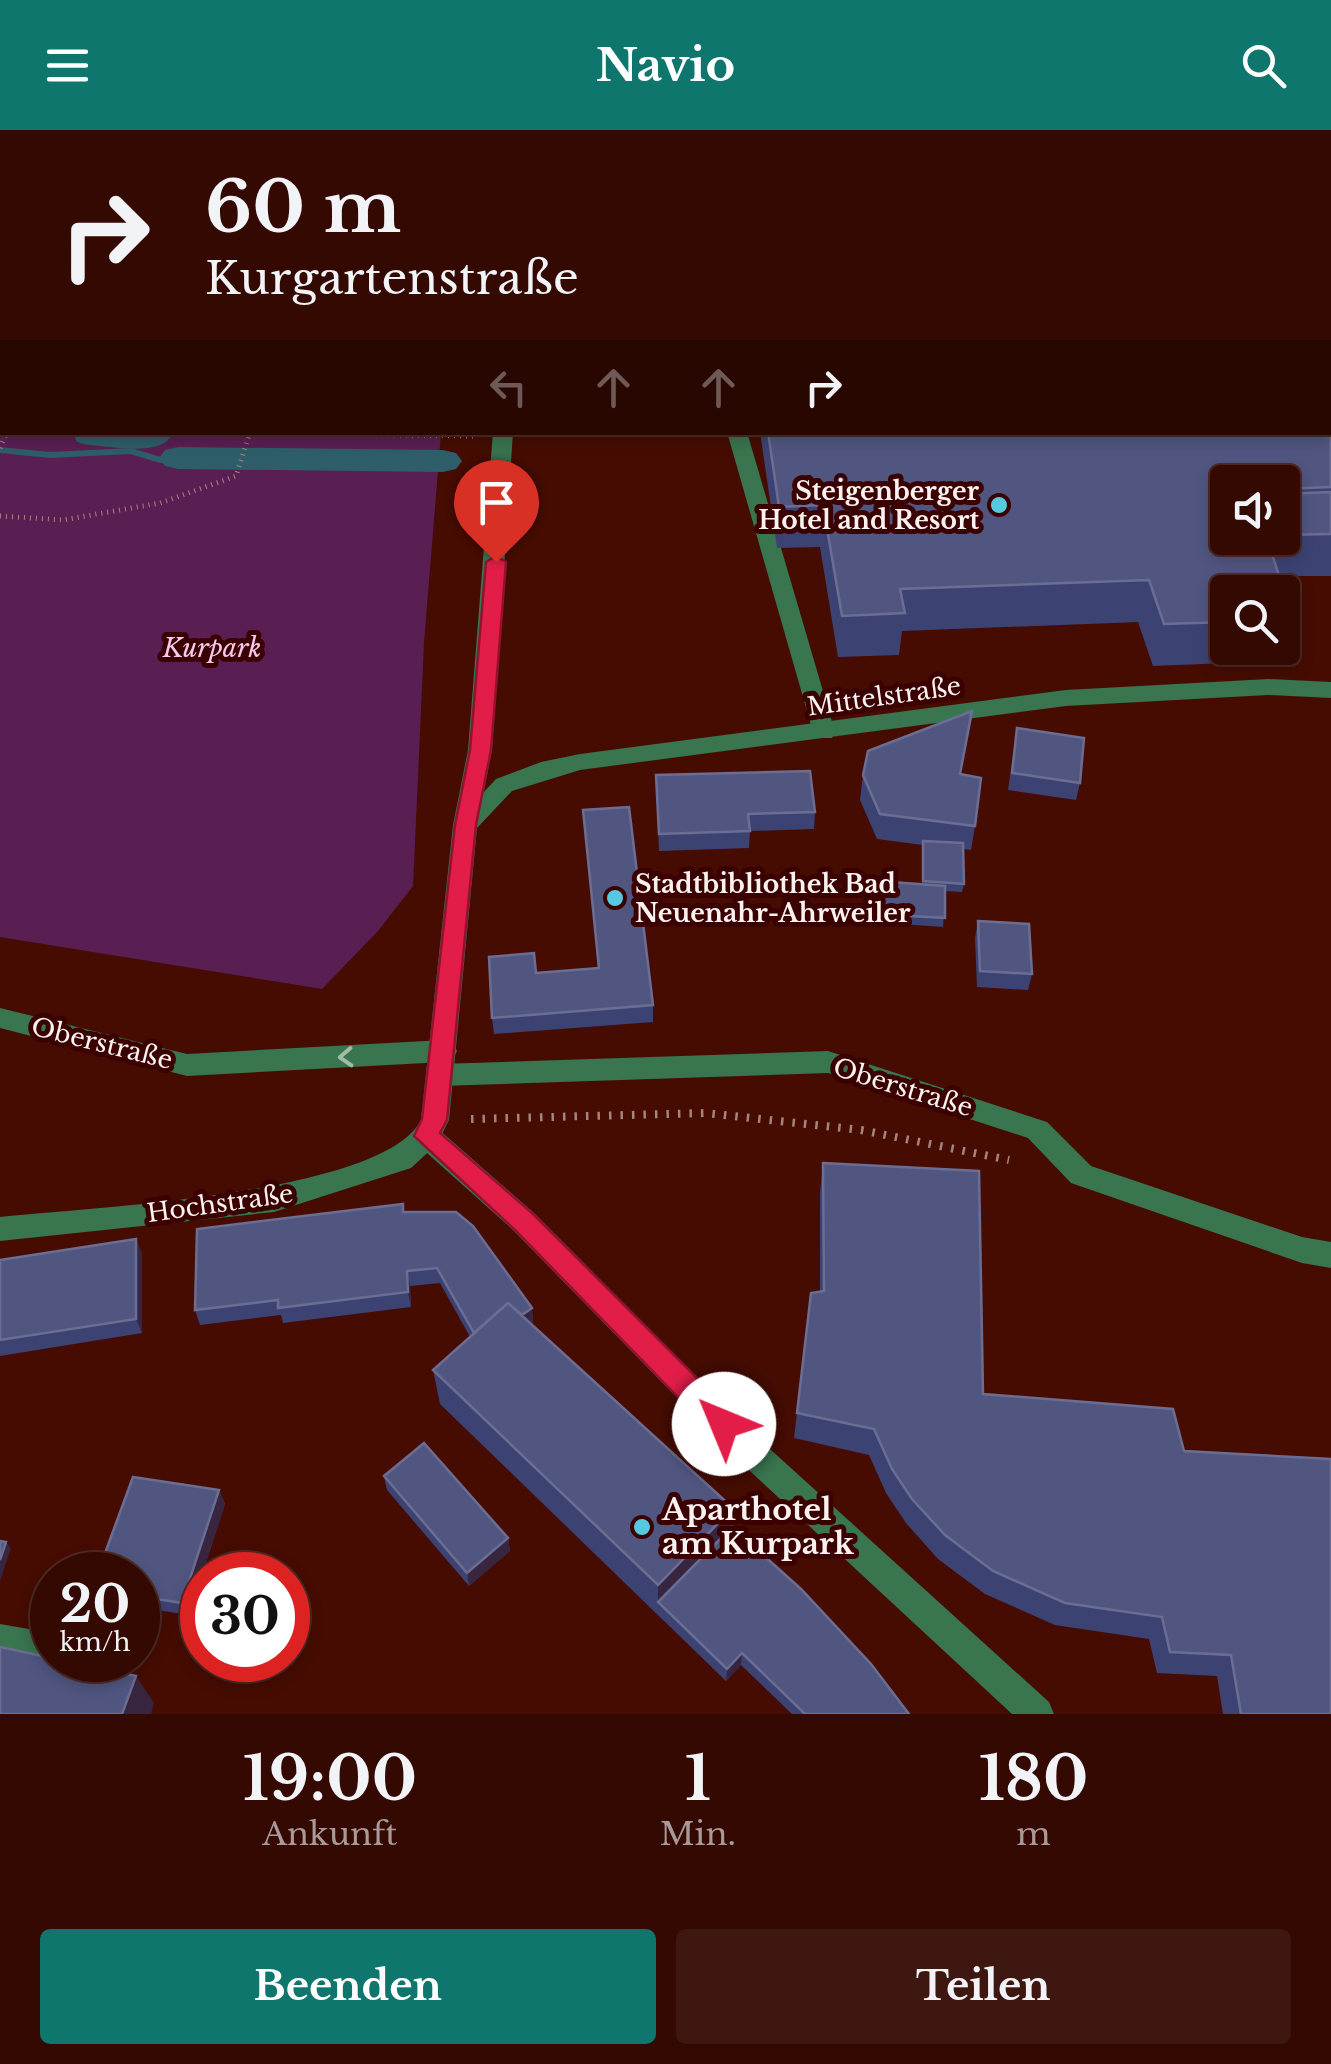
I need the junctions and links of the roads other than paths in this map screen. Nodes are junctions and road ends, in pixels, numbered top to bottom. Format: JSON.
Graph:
{"nodes":[{"id":1,"x":504,"y":435,"type":"edge"},
{"id":2,"x":738,"y":435,"type":"edge"},
{"id":3,"x":1331,"y":690,"type":"edge"},
{"id":4,"x":824,"y":732,"type":"junction"},
{"id":5,"x":466,"y":825,"type":"junction"},
{"id":6,"x":0,"y":1018,"type":"edge"},
{"id":7,"x":442,"y":1063,"type":"junction"},
{"id":8,"x":430,"y":1128,"type":"junction"},
{"id":9,"x":0,"y":1229,"type":"edge"},
{"id":10,"x":1331,"y":1255,"type":"edge"},
{"id":11,"x":0,"y":1640,"type":"edge"},
{"id":12,"x":30,"y":1646,"type":"edge"},
{"id":13,"x":1037,"y":1714,"type":"edge"}],
"edges":[{"from":1,"to":5,"type":"street"},
{"from":2,"to":4,"type":"street"},
{"from":3,"to":4,"type":"street","name":"Mittelstraße"},
{"from":4,"to":5,"type":"street","name":"Mittelstraße"},
{"from":5,"to":7,"type":"street"},
{"from":7,"to":6,"type":"street","name":"Oberstraße","one_way":true},
{"from":7,"to":8,"type":"street"},
{"from":7,"to":10,"type":"street","name":"Oberstraße"},
{"from":8,"to":9,"type":"street","name":"Hochstraße"},
{"from":8,"to":13,"type":"street"},
{"from":11,"to":12,"type":"street"}]}
